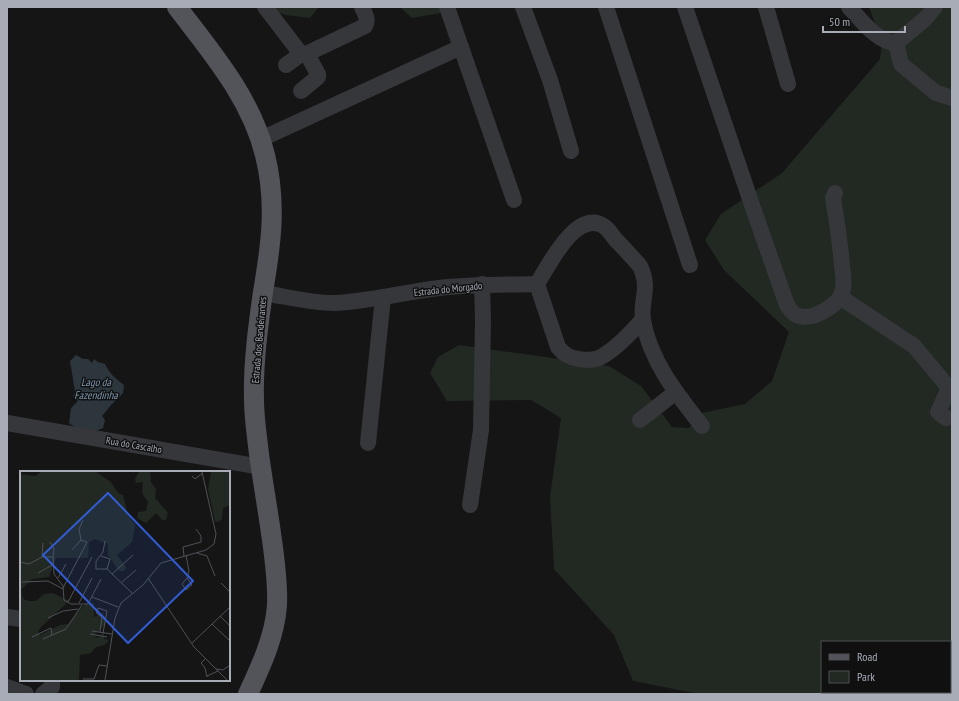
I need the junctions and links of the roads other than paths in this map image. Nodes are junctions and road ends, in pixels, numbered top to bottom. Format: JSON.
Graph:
{"nodes":[{"id":1,"x":177,"y":7,"type":"edge"},
{"id":2,"x":265,"y":7,"type":"edge"},
{"id":3,"x":362,"y":7,"type":"edge"},
{"id":4,"x":447,"y":7,"type":"edge"},
{"id":5,"x":523,"y":7,"type":"edge"},
{"id":6,"x":606,"y":7,"type":"edge"},
{"id":7,"x":685,"y":7,"type":"edge"},
{"id":8,"x":766,"y":7,"type":"edge"},
{"id":9,"x":935,"y":7,"type":"edge"},
{"id":10,"x":852,"y":8,"type":"edge"},
{"id":11,"x":459,"y":43,"type":"junction"},
{"id":12,"x":896,"y":43,"type":"junction"},
{"id":13,"x":304,"y":54,"type":"junction"},
{"id":14,"x":286,"y":65,"type":"dead end"},
{"id":15,"x":788,"y":84,"type":"dead end"},
{"id":16,"x":301,"y":91,"type":"dead end"},
{"id":17,"x":952,"y":98,"type":"edge"},
{"id":18,"x":259,"y":135,"type":"junction"},
{"id":19,"x":571,"y":151,"type":"dead end"},
{"id":20,"x":835,"y":193,"type":"dead end"},
{"id":21,"x":514,"y":200,"type":"dead end"},
{"id":22,"x":690,"y":265,"type":"dead end"},
{"id":23,"x":482,"y":284,"type":"junction"},
{"id":24,"x":537,"y":284,"type":"junction"},
{"id":25,"x":263,"y":293,"type":"junction"},
{"id":26,"x":382,"y":297,"type":"junction"},
{"id":27,"x":840,"y":297,"type":"junction"},
{"id":28,"x":643,"y":319,"type":"junction"},
{"id":29,"x":676,"y":392,"type":"junction"},
{"id":30,"x":946,"y":418,"type":"dead end"},
{"id":31,"x":640,"y":420,"type":"dead end"},
{"id":32,"x":7,"y":423,"type":"edge"},
{"id":33,"x":702,"y":426,"type":"dead end"},
{"id":34,"x":368,"y":443,"type":"dead end"},
{"id":35,"x":261,"y":467,"type":"junction"},
{"id":36,"x":470,"y":505,"type":"dead end"},
{"id":37,"x":7,"y":617,"type":"edge"},
{"id":38,"x":20,"y":619,"type":"edge"},
{"id":39,"x":7,"y":687,"type":"edge"},
{"id":40,"x":26,"y":694,"type":"edge"},
{"id":41,"x":248,"y":694,"type":"edge"}],
"edges":[{"from":1,"to":18,"type":"main road","name":"Estrada dos Bandeirantes"},
{"from":2,"to":13,"type":"street"},
{"from":3,"to":13,"type":"street"},
{"from":4,"to":11,"type":"street"},
{"from":5,"to":19,"type":"street"},
{"from":6,"to":22,"type":"street"},
{"from":7,"to":27,"type":"street"},
{"from":8,"to":15,"type":"street"},
{"from":9,"to":12,"type":"street"},
{"from":10,"to":12,"type":"street"},
{"from":11,"to":18,"type":"street"},
{"from":11,"to":21,"type":"street"},
{"from":12,"to":17,"type":"street"},
{"from":13,"to":14,"type":"street"},
{"from":13,"to":16,"type":"street"},
{"from":18,"to":25,"type":"main road","name":"Estrada dos Bandeirantes"},
{"from":20,"to":27,"type":"street"},
{"from":23,"to":24,"type":"street","name":"Estrada do Morgado"},
{"from":23,"to":26,"type":"street","name":"Estrada do Morgado"},
{"from":23,"to":36,"type":"street"},
{"from":24,"to":28,"type":"street"},
{"from":24,"to":28,"type":"street"},
{"from":25,"to":26,"type":"street","name":"Estrada do Morgado"},
{"from":25,"to":35,"type":"main road","name":"Estrada dos Bandeirantes"},
{"from":26,"to":34,"type":"street"},
{"from":27,"to":30,"type":"street"},
{"from":28,"to":29,"type":"street"},
{"from":29,"to":31,"type":"street"},
{"from":29,"to":33,"type":"street"},
{"from":32,"to":35,"type":"street","name":"Rua do Cascalho"},
{"from":35,"to":41,"type":"main road","name":"Estrada dos Bandeirantes"},
{"from":37,"to":38,"type":"street"},
{"from":39,"to":40,"type":"street"}]}
